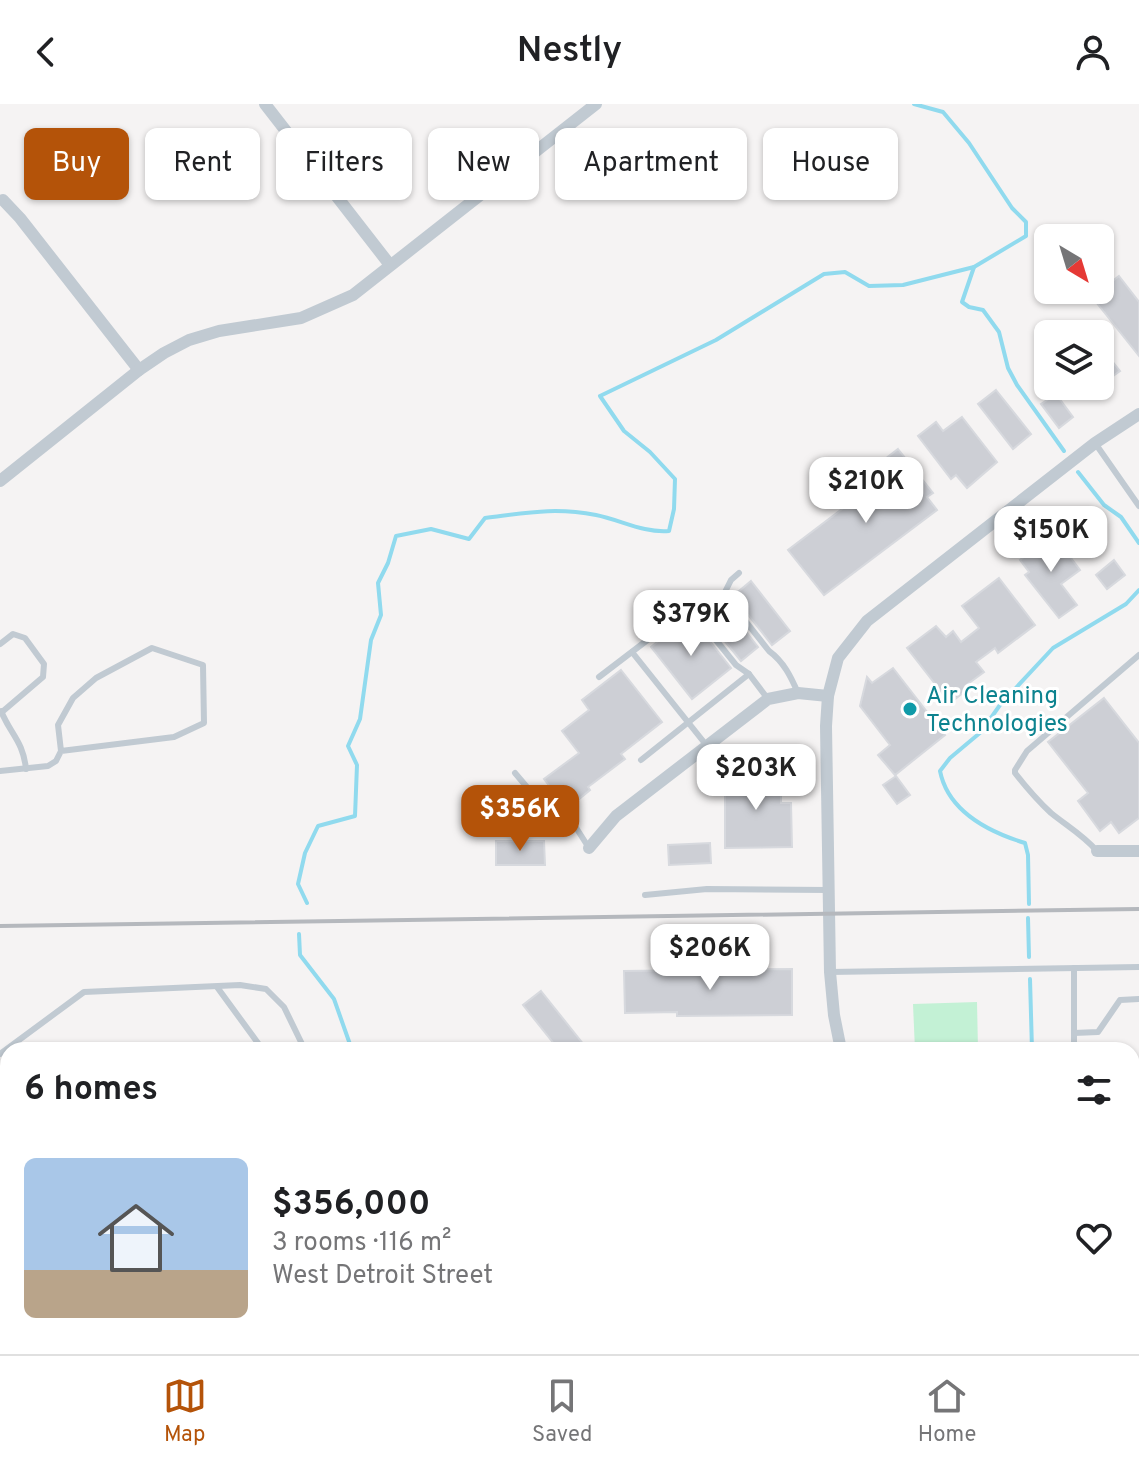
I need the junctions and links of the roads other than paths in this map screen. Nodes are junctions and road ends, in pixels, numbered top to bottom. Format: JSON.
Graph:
{"nodes":[{"id":1,"x":265,"y":104,"type":"edge"},
{"id":2,"x":596,"y":104,"type":"edge"},
{"id":3,"x":3,"y":200,"type":"dead end"},
{"id":4,"x":390,"y":265,"type":"junction"},
{"id":5,"x":139,"y":370,"type":"junction"},
{"id":6,"x":1139,"y":414,"type":"edge"},
{"id":7,"x":1095,"y":443,"type":"junction"},
{"id":8,"x":0,"y":481,"type":"edge"},
{"id":9,"x":1139,"y":506,"type":"edge"},
{"id":10,"x":739,"y":573,"type":"dead end"},
{"id":11,"x":708,"y":602,"type":"dead end"},
{"id":12,"x":654,"y":635,"type":"dead end"},
{"id":13,"x":0,"y":644,"type":"edge"},
{"id":14,"x":632,"y":652,"type":"junction"},
{"id":15,"x":1139,"y":655,"type":"edge"},
{"id":16,"x":749,"y":674,"type":"junction"},
{"id":17,"x":599,"y":677,"type":"dead end"},
{"id":18,"x":798,"y":693,"type":"junction"},
{"id":19,"x":828,"y":696,"type":"junction"},
{"id":20,"x":768,"y":699,"type":"junction"},
{"id":21,"x":1,"y":710,"type":"edge"},
{"id":22,"x":686,"y":722,"type":"junction"},
{"id":23,"x":7,"y":724,"type":"junction"},
{"id":24,"x":0,"y":730,"type":"edge"},
{"id":25,"x":707,"y":746,"type":"junction"},
{"id":26,"x":61,"y":751,"type":"junction"},
{"id":27,"x":641,"y":760,"type":"dead end"},
{"id":28,"x":26,"y":769,"type":"junction"},
{"id":29,"x":0,"y":771,"type":"edge"},
{"id":30,"x":515,"y":773,"type":"dead end"},
{"id":31,"x":589,"y":848,"type":"joint"},
{"id":32,"x":1097,"y":851,"type":"joint"},
{"id":33,"x":1139,"y":851,"type":"edge"},
{"id":34,"x":828,"y":890,"type":"junction"},
{"id":35,"x":645,"y":895,"type":"dead end"},
{"id":36,"x":1139,"y":967,"type":"edge"},
{"id":37,"x":1074,"y":968,"type":"junction"},
{"id":38,"x":830,"y":972,"type":"junction"},
{"id":39,"x":217,"y":987,"type":"junction"},
{"id":40,"x":1139,"y":999,"type":"edge"},
{"id":41,"x":1074,"y":1033,"type":"junction"},
{"id":42,"x":16,"y":1042,"type":"edge"},
{"id":43,"x":257,"y":1042,"type":"edge"},
{"id":44,"x":301,"y":1042,"type":"edge"},
{"id":45,"x":839,"y":1042,"type":"edge"},
{"id":46,"x":1074,"y":1042,"type":"edge"}],
"edges":[{"from":1,"to":4,"type":"street"},
{"from":2,"to":4,"type":"street"},
{"from":3,"to":5,"type":"street"},
{"from":4,"to":5,"type":"street"},
{"from":5,"to":8,"type":"street"},
{"from":6,"to":7,"type":"street"},
{"from":7,"to":9,"type":"lane"},
{"from":7,"to":19,"type":"street"},
{"from":10,"to":18,"type":"lane"},
{"from":11,"to":16,"type":"lane"},
{"from":12,"to":14,"type":"lane"},
{"from":13,"to":21,"type":"lane"},
{"from":14,"to":17,"type":"lane"},
{"from":14,"to":22,"type":"lane"},
{"from":15,"to":32,"type":"lane"},
{"from":16,"to":20,"type":"lane"},
{"from":16,"to":22,"type":"lane"},
{"from":18,"to":19,"type":"street"},
{"from":18,"to":20,"type":"street"},
{"from":19,"to":34,"type":"street"},
{"from":20,"to":25,"type":"street"},
{"from":21,"to":23,"type":"lane"},
{"from":22,"to":25,"type":"lane"},
{"from":22,"to":27,"type":"lane"},
{"from":23,"to":24,"type":"lane"},
{"from":23,"to":28,"type":"lane"},
{"from":25,"to":31,"type":"street"},
{"from":26,"to":26,"type":"lane"},
{"from":26,"to":28,"type":"lane"},
{"from":28,"to":29,"type":"lane"},
{"from":30,"to":31,"type":"lane"},
{"from":32,"to":33,"type":"street"},
{"from":34,"to":35,"type":"lane"},
{"from":34,"to":38,"type":"street"},
{"from":36,"to":37,"type":"lane"},
{"from":37,"to":38,"type":"lane"},
{"from":37,"to":41,"type":"lane"},
{"from":38,"to":45,"type":"street"},
{"from":39,"to":42,"type":"lane"},
{"from":39,"to":43,"type":"lane"},
{"from":39,"to":44,"type":"lane"},
{"from":40,"to":41,"type":"lane"},
{"from":41,"to":46,"type":"lane"}]}
